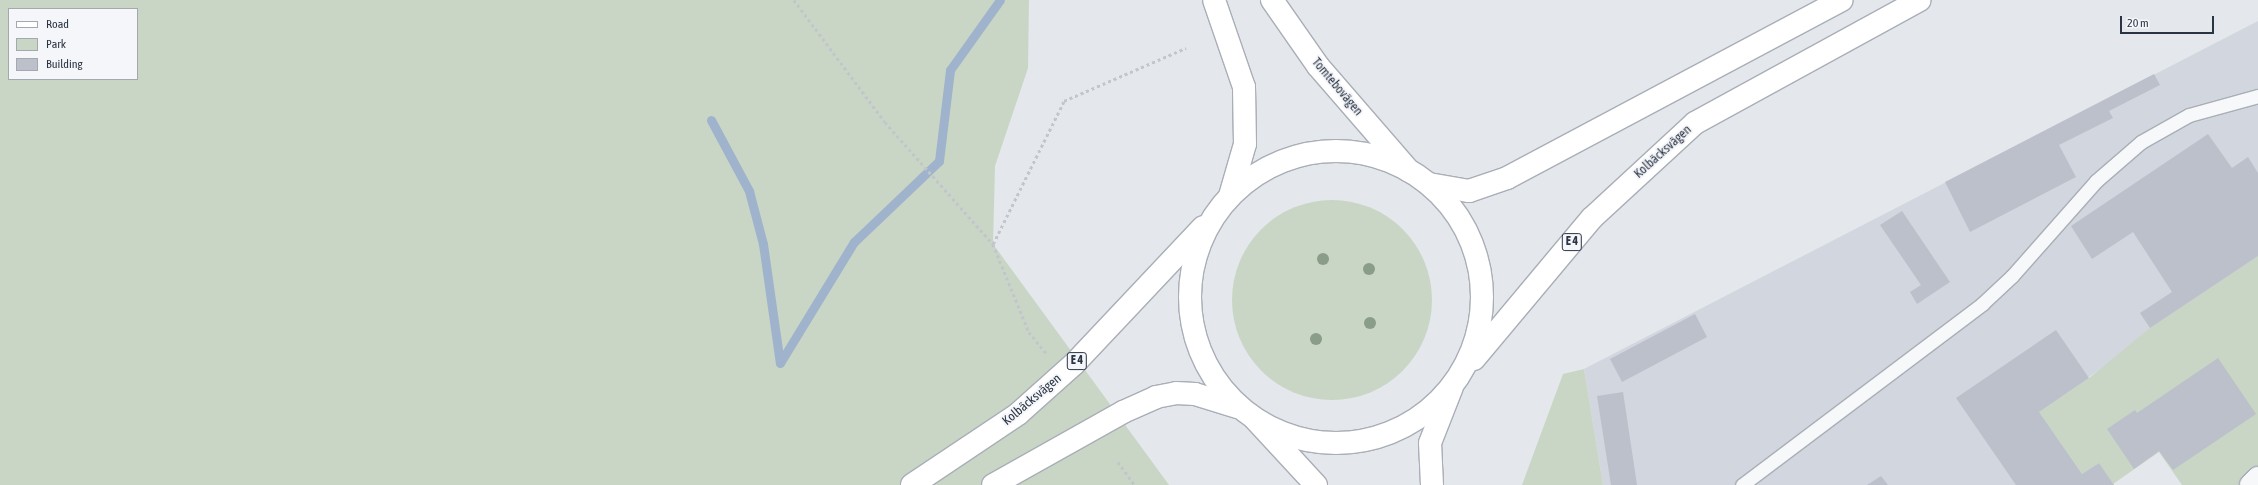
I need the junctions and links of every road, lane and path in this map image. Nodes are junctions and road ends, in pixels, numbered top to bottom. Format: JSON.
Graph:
{"nodes":[{"id":1,"x":794,"y":0,"type":"edge"},
{"id":2,"x":1214,"y":0,"type":"edge"},
{"id":3,"x":1272,"y":0,"type":"edge"},
{"id":4,"x":1842,"y":0,"type":"edge"},
{"id":5,"x":1920,"y":0,"type":"edge"},
{"id":6,"x":1186,"y":48,"type":"dead end"},
{"id":7,"x":2258,"y":96,"type":"edge"},
{"id":8,"x":1408,"y":170,"type":"junction"},
{"id":9,"x":1429,"y":184,"type":"junction"},
{"id":10,"x":1224,"y":203,"type":"junction"},
{"id":11,"x":993,"y":244,"type":"junction"},
{"id":12,"x":1046,"y":354,"type":"dead end"},
{"id":13,"x":1456,"y":380,"type":"junction"},
{"id":14,"x":1248,"y":414,"type":"junction"},
{"id":15,"x":1118,"y":462,"type":"dead end"},
{"id":16,"x":2258,"y":478,"type":"edge"},
{"id":17,"x":912,"y":485,"type":"edge"},
{"id":18,"x":993,"y":485,"type":"edge"},
{"id":19,"x":1135,"y":485,"type":"edge"},
{"id":20,"x":1316,"y":485,"type":"edge"},
{"id":21,"x":1432,"y":485,"type":"edge"},
{"id":22,"x":1742,"y":485,"type":"edge"},
{"id":23,"x":2251,"y":485,"type":"edge"}],
"edges":[{"from":1,"to":11,"type":"path"},
{"from":2,"to":10,"type":"main road"},
{"from":3,"to":8,"type":"main road","name":"Tomtebovägen"},
{"from":4,"to":9,"type":"main road","number":"E 4"},
{"from":5,"to":13,"type":"main road","name":"Kolbäcksvägen","number":"E 4"},
{"from":6,"to":11,"type":"path"},
{"from":7,"to":22,"type":"lane"},
{"from":8,"to":9,"type":"main road","number":"E 4"},
{"from":8,"to":10,"type":"main road","number":"E 4"},
{"from":9,"to":13,"type":"main road","number":"E 4"},
{"from":10,"to":14,"type":"main road","number":"E 4"},
{"from":10,"to":17,"type":"main road","name":"Kolbäcksvägen","number":"E 4"},
{"from":11,"to":12,"type":"path"},
{"from":13,"to":14,"type":"main road","number":"E 4"},
{"from":13,"to":21,"type":"main road"},
{"from":14,"to":18,"type":"main road","number":"E 4"},
{"from":14,"to":20,"type":"main road"},
{"from":15,"to":19,"type":"path"},
{"from":16,"to":23,"type":"street"}]}
